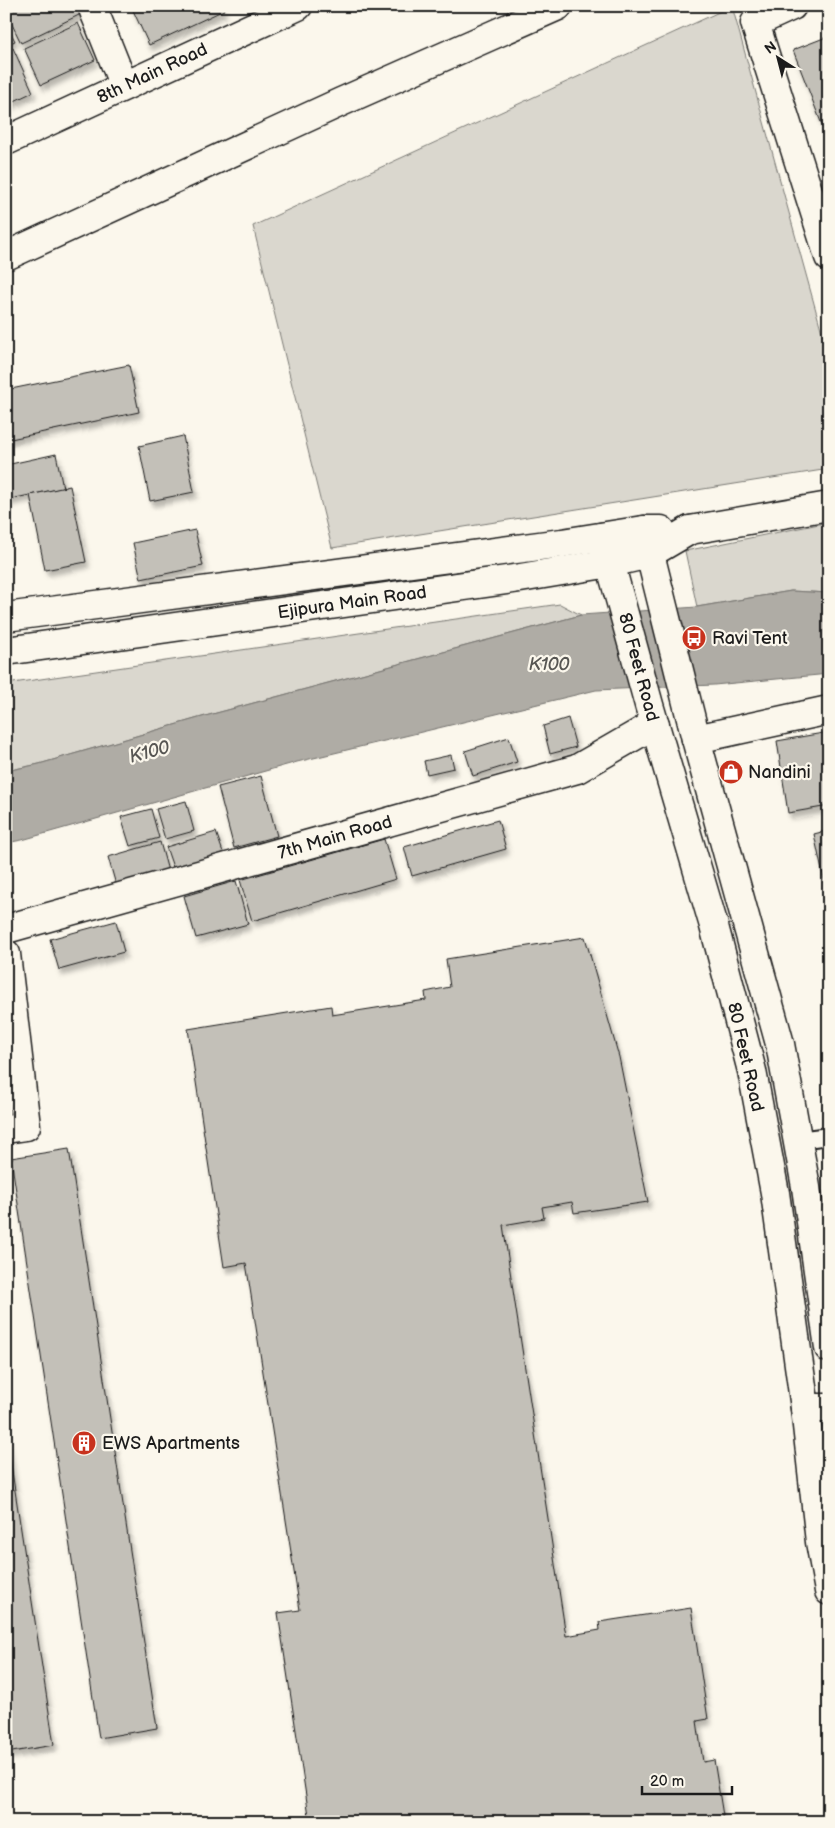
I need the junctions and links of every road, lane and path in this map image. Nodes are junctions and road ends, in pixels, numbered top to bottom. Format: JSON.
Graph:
{"nodes":[{"id":1,"x":92,"y":6,"type":"edge"},
{"id":2,"x":298,"y":6,"type":"edge"},
{"id":3,"x":558,"y":6,"type":"edge"},
{"id":4,"x":792,"y":6,"type":"edge"},
{"id":5,"x":124,"y":86,"type":"junction"},
{"id":6,"x":6,"y":140,"type":"edge"},
{"id":7,"x":6,"y":256,"type":"edge"},
{"id":8,"x":829,"y":257,"type":"edge"},
{"id":9,"x":829,"y":506,"type":"edge"},
{"id":10,"x":601,"y":537,"type":"junction"},
{"id":11,"x":646,"y":542,"type":"junction"},
{"id":12,"x":610,"y":563,"type":"junction"},
{"id":13,"x":124,"y":601,"type":"junction"},
{"id":14,"x":6,"y":617,"type":"edge"},
{"id":15,"x":130,"y":634,"type":"junction"},
{"id":16,"x":6,"y":651,"type":"edge"},
{"id":17,"x":829,"y":710,"type":"edge"},
{"id":18,"x":652,"y":715,"type":"junction"},
{"id":19,"x":696,"y":739,"type":"junction"},
{"id":20,"x":6,"y":929,"type":"edge"},
{"id":21,"x":6,"y":954,"type":"edge"},
{"id":22,"x":6,"y":1129,"type":"edge"},
{"id":23,"x":829,"y":1136,"type":"edge"},
{"id":24,"x":798,"y":1140,"type":"junction"},
{"id":25,"x":806,"y":1187,"type":"junction"},
{"id":26,"x":775,"y":1193,"type":"junction"},
{"id":27,"x":829,"y":1348,"type":"edge"},
{"id":28,"x":817,"y":1408,"type":"edge"},
{"id":29,"x":828,"y":1582,"type":"edge"}],
"edges":[{"from":1,"to":5,"type":"main road"},
{"from":2,"to":5,"type":"main road","name":"8th Main Road"},
{"from":3,"to":7,"type":"main road"},
{"from":4,"to":8,"type":"main road"},
{"from":5,"to":6,"type":"main road","name":"8th Main Road"},
{"from":9,"to":11,"type":"main road","name":"Ejipura Main Road"},
{"from":10,"to":11,"type":"main road","name":"Ejipura Main Road"},
{"from":10,"to":12,"type":"main road","name":"80 Feet Road"},
{"from":10,"to":13,"type":"main road","name":"Ejipura Main Road"},
{"from":11,"to":12,"type":"main road","name":"Ejipura Main Road"},
{"from":11,"to":19,"type":"main road","name":"80 Feet Road"},
{"from":12,"to":15,"type":"main road","name":"Ejipura Main Road"},
{"from":12,"to":18,"type":"main road","name":"80 Feet Road"},
{"from":13,"to":14,"type":"main road","name":"Ejipura Main Road"},
{"from":13,"to":15,"type":"main road"},
{"from":15,"to":16,"type":"main road","name":"Ejipura Main Road"},
{"from":17,"to":19,"type":"main road"},
{"from":18,"to":20,"type":"main road","name":"7th Main Road"},
{"from":18,"to":26,"type":"main road","name":"80 Feet Road"},
{"from":19,"to":24,"type":"main road","name":"80 Feet Road"},
{"from":21,"to":22,"type":"main road"},
{"from":23,"to":24,"type":"lane"},
{"from":24,"to":25,"type":"main road","name":"80 Feet Road"},
{"from":25,"to":26,"type":"main road"},
{"from":25,"to":27,"type":"main road","name":"80 Feet Road"},
{"from":26,"to":28,"type":"main road","name":"80 Feet Road"},
{"from":28,"to":29,"type":"main road","name":"80 Feet Road"}]}
